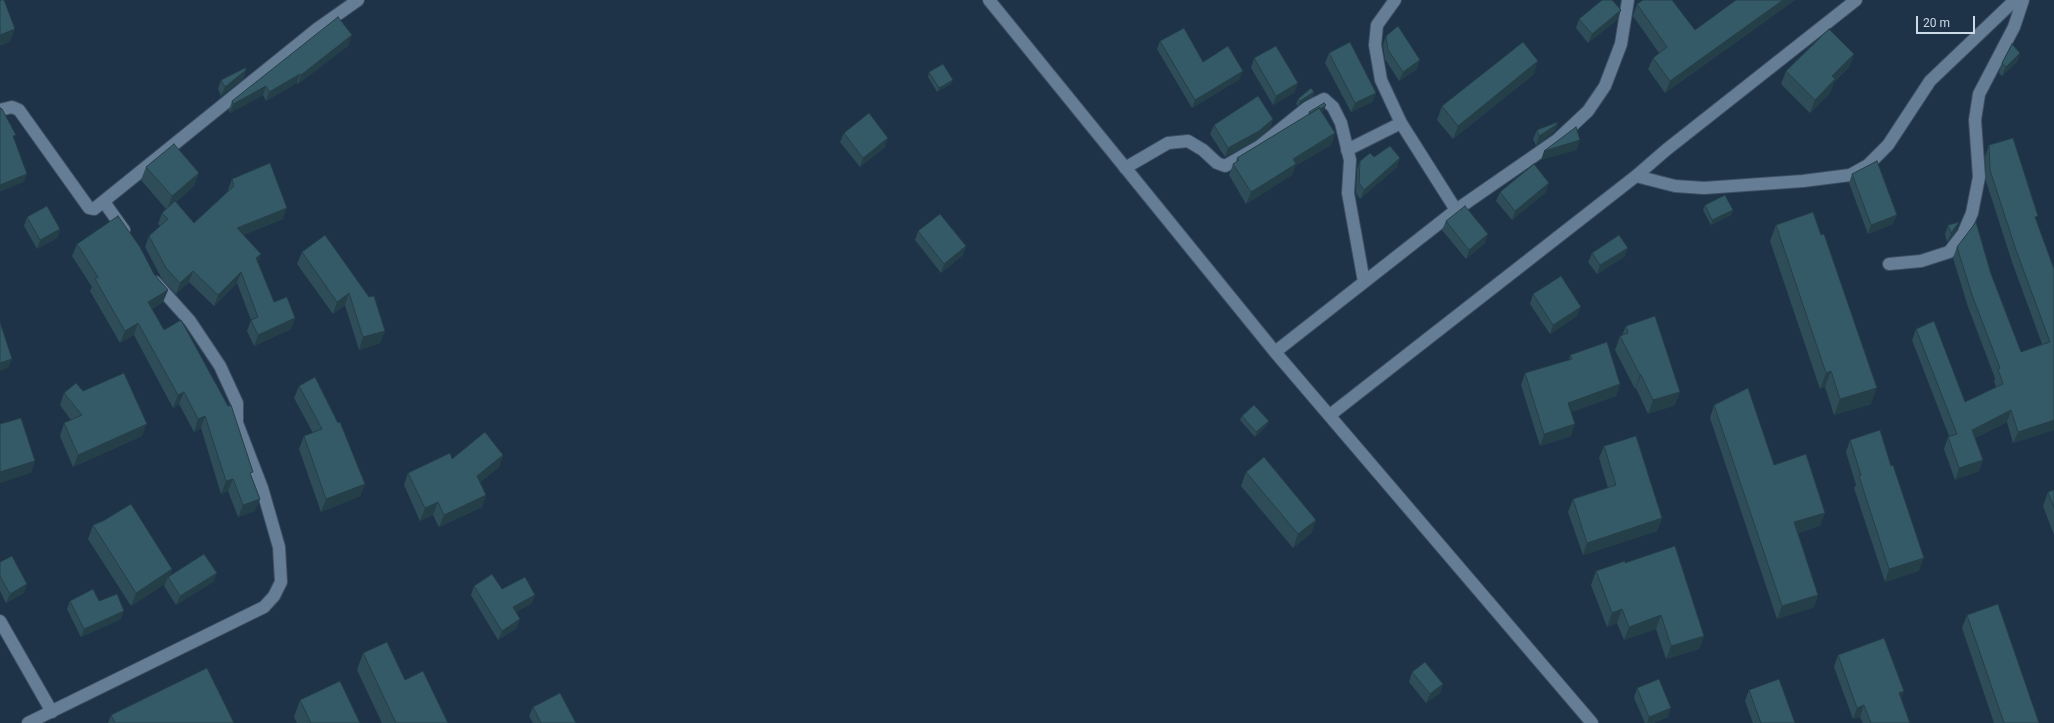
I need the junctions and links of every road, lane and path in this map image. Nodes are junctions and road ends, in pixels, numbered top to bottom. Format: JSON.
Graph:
{"nodes":[{"id":1,"x":358,"y":0,"type":"edge"},
{"id":2,"x":989,"y":0,"type":"edge"},
{"id":3,"x":1395,"y":0,"type":"edge"},
{"id":4,"x":1628,"y":0,"type":"edge"},
{"id":5,"x":1856,"y":0,"type":"edge"},
{"id":6,"x":2015,"y":0,"type":"edge"},
{"id":7,"x":2023,"y":0,"type":"edge"},
{"id":8,"x":0,"y":110,"type":"edge"},
{"id":9,"x":1401,"y":123,"type":"junction"},
{"id":10,"x":1348,"y":150,"type":"junction"},
{"id":11,"x":1125,"y":168,"type":"junction"},
{"id":12,"x":1636,"y":176,"type":"junction"},
{"id":13,"x":104,"y":202,"type":"junction"},
{"id":14,"x":1456,"y":210,"type":"junction"},
{"id":15,"x":129,"y":238,"type":"edge"},
{"id":16,"x":1889,"y":264,"type":"dead end"},
{"id":17,"x":149,"y":269,"type":"edge"},
{"id":18,"x":1364,"y":282,"type":"junction"},
{"id":19,"x":1275,"y":352,"type":"junction"},
{"id":20,"x":1330,"y":415,"type":"junction"},
{"id":21,"x":0,"y":621,"type":"edge"},
{"id":22,"x":52,"y":712,"type":"junction"},
{"id":23,"x":28,"y":723,"type":"edge"},
{"id":24,"x":1592,"y":723,"type":"edge"}],
"edges":[{"from":1,"to":13,"type":"street"},
{"from":2,"to":11,"type":"street"},
{"from":3,"to":9,"type":"street"},
{"from":4,"to":14,"type":"street"},
{"from":5,"to":12,"type":"street"},
{"from":6,"to":12,"type":"street"},
{"from":7,"to":16,"type":"street"},
{"from":8,"to":13,"type":"street"},
{"from":9,"to":10,"type":"street"},
{"from":9,"to":14,"type":"street"},
{"from":10,"to":11,"type":"street"},
{"from":10,"to":18,"type":"street"},
{"from":11,"to":19,"type":"street"},
{"from":12,"to":20,"type":"street"},
{"from":13,"to":15,"type":"street"},
{"from":14,"to":18,"type":"street"},
{"from":17,"to":22,"type":"street"},
{"from":18,"to":19,"type":"street"},
{"from":19,"to":20,"type":"street"},
{"from":20,"to":24,"type":"street"},
{"from":21,"to":22,"type":"street"},
{"from":22,"to":23,"type":"street"}]}
